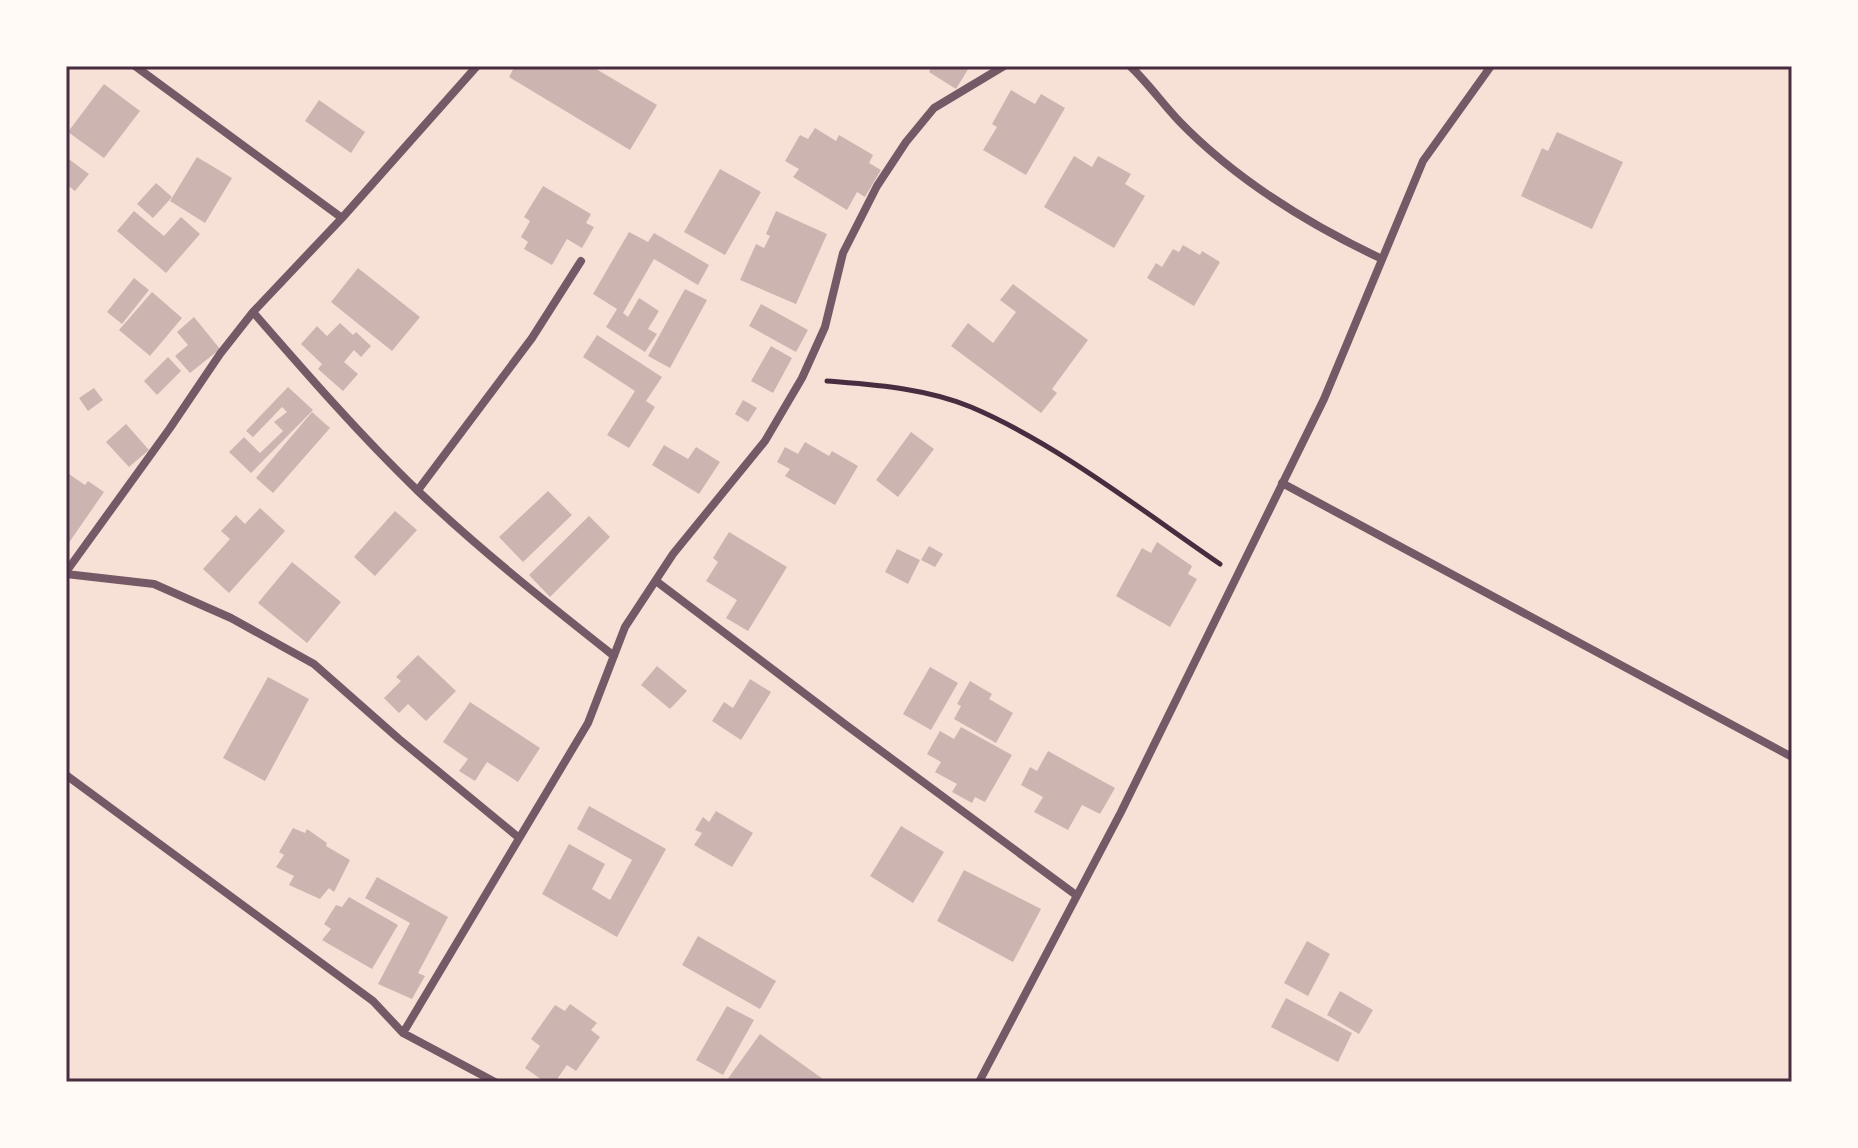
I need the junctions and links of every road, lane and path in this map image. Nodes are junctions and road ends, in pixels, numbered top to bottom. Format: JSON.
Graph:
{"nodes":[{"id":1,"x":135,"y":66,"type":"edge"},
{"id":2,"x":477,"y":66,"type":"edge"},
{"id":3,"x":1004,"y":66,"type":"edge"},
{"id":4,"x":1130,"y":66,"type":"edge"},
{"id":5,"x":1491,"y":66,"type":"edge"},
{"id":6,"x":342,"y":218,"type":"junction"},
{"id":7,"x":1382,"y":259,"type":"junction"},
{"id":8,"x":581,"y":261,"type":"dead end"},
{"id":9,"x":253,"y":312,"type":"junction"},
{"id":10,"x":802,"y":378,"type":"junction"},
{"id":11,"x":1282,"y":483,"type":"junction"},
{"id":12,"x":418,"y":490,"type":"junction"},
{"id":13,"x":66,"y":573,"type":"edge"},
{"id":14,"x":1237,"y":576,"type":"junction"},
{"id":15,"x":656,"y":581,"type":"junction"},
{"id":16,"x":614,"y":656,"type":"junction"},
{"id":17,"x":1792,"y":757,"type":"edge"},
{"id":18,"x":66,"y":775,"type":"edge"},
{"id":19,"x":518,"y":837,"type":"junction"},
{"id":20,"x":1076,"y":895,"type":"junction"},
{"id":21,"x":403,"y":1033,"type":"junction"},
{"id":22,"x":480,"y":1078,"type":"edge"},
{"id":23,"x":495,"y":1082,"type":"edge"},
{"id":24,"x":979,"y":1082,"type":"edge"}],
"edges":[{"from":1,"to":6,"type":"street"},
{"from":2,"to":6,"type":"street"},
{"from":3,"to":10,"type":"street"},
{"from":4,"to":7,"type":"street"},
{"from":5,"to":7,"type":"street"},
{"from":6,"to":9,"type":"street"},
{"from":7,"to":11,"type":"street"},
{"from":8,"to":12,"type":"street"},
{"from":9,"to":12,"type":"street"},
{"from":9,"to":13,"type":"street"},
{"from":10,"to":14,"type":"path"},
{"from":10,"to":15,"type":"street"},
{"from":11,"to":14,"type":"street"},
{"from":11,"to":17,"type":"street"},
{"from":12,"to":16,"type":"street"},
{"from":13,"to":19,"type":"street"},
{"from":14,"to":20,"type":"street"},
{"from":15,"to":16,"type":"street"},
{"from":15,"to":20,"type":"street"},
{"from":16,"to":19,"type":"street"},
{"from":18,"to":21,"type":"street"},
{"from":19,"to":21,"type":"street"},
{"from":20,"to":24,"type":"street"},
{"from":21,"to":22,"type":"street"},
{"from":22,"to":23,"type":"street"}]}
